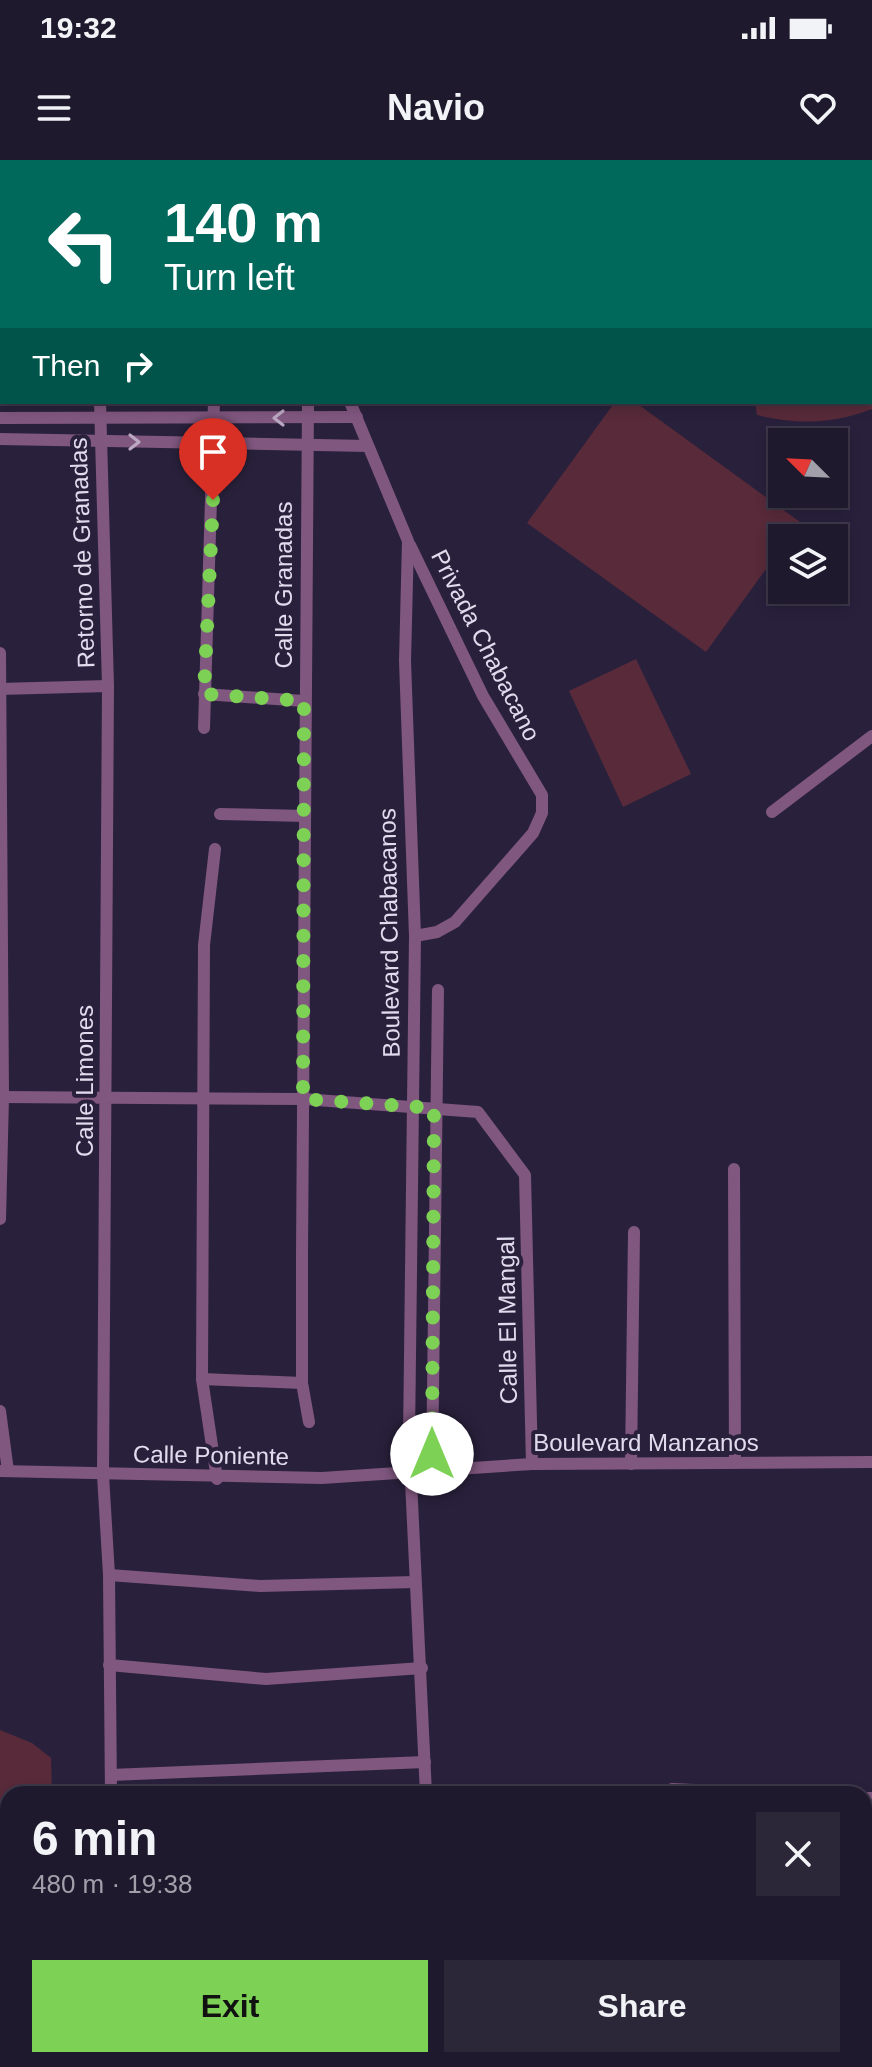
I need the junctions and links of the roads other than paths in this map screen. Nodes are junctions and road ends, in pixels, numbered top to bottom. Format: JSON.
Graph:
{"nodes":[{"id":1,"x":100,"y":404,"type":"edge"},
{"id":2,"x":214,"y":404,"type":"edge"},
{"id":3,"x":308,"y":404,"type":"edge"},
{"id":4,"x":351,"y":404,"type":"edge"},
{"id":5,"x":357,"y":417,"type":"junction"},
{"id":6,"x":0,"y":418,"type":"edge"},
{"id":7,"x":101,"y":418,"type":"junction"},
{"id":8,"x":215,"y":418,"type":"junction"},
{"id":9,"x":307,"y":418,"type":"junction"},
{"id":10,"x":0,"y":439,"type":"edge"},
{"id":11,"x":101,"y":441,"type":"junction"},
{"id":12,"x":215,"y":442,"type":"junction"},
{"id":13,"x":306,"y":444,"type":"junction"},
{"id":14,"x":368,"y":446,"type":"junction"},
{"id":15,"x":408,"y":541,"type":"junction"},
{"id":16,"x":0,"y":653,"type":"edge"},
{"id":17,"x":108,"y":686,"type":"junction"},
{"id":18,"x":0,"y":689,"type":"edge"},
{"id":19,"x":204,"y":694,"type":"junction"},
{"id":20,"x":304,"y":701,"type":"junction"},
{"id":21,"x":204,"y":728,"type":"dead end"},
{"id":22,"x":872,"y":736,"type":"edge"},
{"id":23,"x":772,"y":812,"type":"dead end"},
{"id":24,"x":220,"y":814,"type":"dead end"},
{"id":25,"x":304,"y":816,"type":"junction"},
{"id":26,"x":215,"y":849,"type":"dead end"},
{"id":27,"x":415,"y":936,"type":"junction"},
{"id":28,"x":438,"y":990,"type":"dead end"},
{"id":29,"x":2,"y":1097,"type":"edge"},
{"id":30,"x":204,"y":1097,"type":"junction"},
{"id":31,"x":106,"y":1098,"type":"junction"},
{"id":32,"x":303,"y":1099,"type":"junction"},
{"id":33,"x":411,"y":1107,"type":"junction"},
{"id":34,"x":434,"y":1108,"type":"junction"},
{"id":35,"x":734,"y":1169,"type":"dead end"},
{"id":36,"x":0,"y":1219,"type":"edge"},
{"id":37,"x":634,"y":1232,"type":"dead end"},
{"id":38,"x":202,"y":1379,"type":"junction"},
{"id":39,"x":302,"y":1383,"type":"junction"},
{"id":40,"x":0,"y":1411,"type":"edge"},
{"id":41,"x":309,"y":1422,"type":"dead end"},
{"id":42,"x":872,"y":1462,"type":"edge"},
{"id":43,"x":735,"y":1463,"type":"junction"},
{"id":44,"x":532,"y":1464,"type":"junction"},
{"id":45,"x":631,"y":1464,"type":"junction"},
{"id":46,"x":4,"y":1471,"type":"edge"},
{"id":47,"x":421,"y":1474,"type":"junction"},
{"id":48,"x":103,"y":1475,"type":"junction"},
{"id":49,"x":217,"y":1479,"type":"junction"},
{"id":50,"x":109,"y":1575,"type":"junction"},
{"id":51,"x":415,"y":1582,"type":"junction"},
{"id":52,"x":109,"y":1665,"type":"junction"},
{"id":53,"x":422,"y":1668,"type":"junction"},
{"id":54,"x":425,"y":1762,"type":"junction"},
{"id":55,"x":111,"y":1775,"type":"junction"},
{"id":56,"x":111,"y":1786,"type":"edge"},
{"id":57,"x":426,"y":1786,"type":"edge"}],
"edges":[{"from":1,"to":7,"type":"street","name":"Retorno de Granadas"},
{"from":2,"to":8,"type":"street"},
{"from":3,"to":9,"type":"street","name":"Calle Granadas"},
{"from":4,"to":5,"type":"street","name":"Boulevard Chabacanos"},
{"from":5,"to":9,"type":"street"},
{"from":5,"to":14,"type":"street","name":"Boulevard Chabacanos"},
{"from":6,"to":7,"type":"street"},
{"from":7,"to":8,"type":"street"},
{"from":7,"to":11,"type":"street","name":"Retorno de Granadas"},
{"from":9,"to":8,"type":"street","one_way":true},
{"from":8,"to":12,"type":"street"},
{"from":9,"to":13,"type":"street","name":"Calle Granadas"},
{"from":10,"to":11,"type":"street"},
{"from":11,"to":12,"type":"street","one_way":true},
{"from":11,"to":17,"type":"street","name":"Retorno de Granadas"},
{"from":12,"to":13,"type":"street"},
{"from":12,"to":19,"type":"street"},
{"from":13,"to":14,"type":"street"},
{"from":13,"to":20,"type":"street","name":"Calle Granadas"},
{"from":14,"to":15,"type":"street","name":"Boulevard Chabacanos"},
{"from":15,"to":27,"type":"street","name":"Boulevard Chabacanos"},
{"from":15,"to":27,"type":"street","name":"Privada Chabacano"},
{"from":16,"to":18,"type":"street"},
{"from":17,"to":18,"type":"street"},
{"from":17,"to":31,"type":"street","name":"Calle Limones"},
{"from":18,"to":29,"type":"street"},
{"from":19,"to":20,"type":"street"},
{"from":19,"to":21,"type":"street"},
{"from":20,"to":25,"type":"street","name":"Calle Granadas"},
{"from":22,"to":23,"type":"street"},
{"from":24,"to":25,"type":"street"},
{"from":25,"to":32,"type":"street"},
{"from":26,"to":30,"type":"street"},
{"from":27,"to":33,"type":"street","name":"Boulevard Chabacanos"},
{"from":28,"to":34,"type":"street","name":"Boulevard Chabacanos"},
{"from":29,"to":31,"type":"street"},
{"from":29,"to":36,"type":"street"},
{"from":30,"to":31,"type":"street"},
{"from":30,"to":32,"type":"street"},
{"from":30,"to":38,"type":"street"},
{"from":31,"to":48,"type":"street","name":"Calle Limones"},
{"from":32,"to":33,"type":"street"},
{"from":32,"to":39,"type":"street"},
{"from":33,"to":34,"type":"street"},
{"from":33,"to":47,"type":"street","name":"Boulevard Chabacanos"},
{"from":34,"to":44,"type":"street","name":"Calle El Mangal"},
{"from":34,"to":47,"type":"street","name":"Boulevard Chabacanos"},
{"from":35,"to":43,"type":"street"},
{"from":37,"to":45,"type":"street"},
{"from":38,"to":39,"type":"street"},
{"from":38,"to":49,"type":"street"},
{"from":39,"to":41,"type":"street"},
{"from":40,"to":46,"type":"street"},
{"from":42,"to":43,"type":"street","name":"Boulevard Manzanos"},
{"from":43,"to":45,"type":"street","name":"Boulevard Manzanos"},
{"from":44,"to":45,"type":"street","name":"Boulevard Manzanos"},
{"from":44,"to":47,"type":"street","name":"Boulevard Manzanos"},
{"from":46,"to":48,"type":"street","name":"Calle Poniente"},
{"from":47,"to":49,"type":"street","name":"Calle Poniente"},
{"from":47,"to":51,"type":"street"},
{"from":48,"to":49,"type":"street","name":"Calle Poniente"},
{"from":48,"to":50,"type":"street","name":"Calle Limones"},
{"from":50,"to":51,"type":"street"},
{"from":50,"to":52,"type":"street","name":"Calle Limones"},
{"from":51,"to":53,"type":"street"},
{"from":52,"to":53,"type":"street"},
{"from":52,"to":55,"type":"street","name":"Calle Limones"},
{"from":53,"to":54,"type":"street"},
{"from":54,"to":55,"type":"street"},
{"from":54,"to":57,"type":"street"},
{"from":55,"to":56,"type":"street","name":"Calle Limones"}]}
